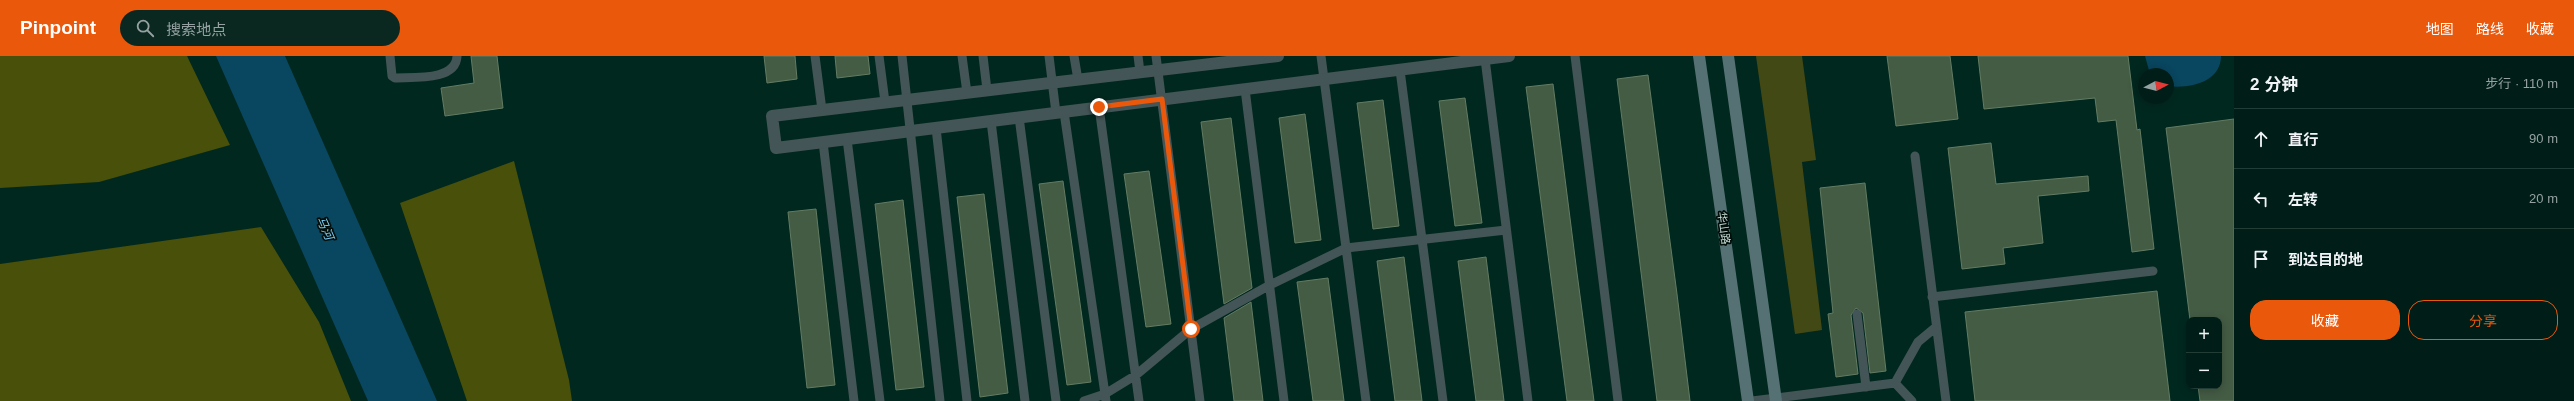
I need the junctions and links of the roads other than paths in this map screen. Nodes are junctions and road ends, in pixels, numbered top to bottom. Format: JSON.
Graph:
{"nodes":[{"id":1,"x":390,"y":56,"type":"edge"},
{"id":2,"x":456,"y":56,"type":"edge"},
{"id":3,"x":815,"y":56,"type":"edge"},
{"id":4,"x":879,"y":56,"type":"edge"},
{"id":5,"x":902,"y":56,"type":"edge"},
{"id":6,"x":962,"y":56,"type":"edge"},
{"id":7,"x":983,"y":56,"type":"edge"},
{"id":8,"x":1049,"y":56,"type":"edge"},
{"id":9,"x":1074,"y":56,"type":"edge"},
{"id":10,"x":1138,"y":56,"type":"edge"},
{"id":11,"x":1156,"y":56,"type":"edge"},
{"id":12,"x":1278,"y":56,"type":"edge"},
{"id":13,"x":1321,"y":56,"type":"edge"},
{"id":14,"x":1509,"y":56,"type":"edge"},
{"id":15,"x":1575,"y":56,"type":"edge"},
{"id":16,"x":1699,"y":56,"type":"edge"},
{"id":17,"x":1728,"y":56,"type":"edge"},
{"id":18,"x":1263,"y":57,"type":"edge"},
{"id":19,"x":1485,"y":59,"type":"junction"},
{"id":20,"x":1209,"y":60,"type":"edge"},
{"id":21,"x":1158,"y":70,"type":"junction"},
{"id":22,"x":1400,"y":70,"type":"junction"},
{"id":23,"x":1140,"y":72,"type":"junction"},
{"id":24,"x":1324,"y":79,"type":"junction"},
{"id":25,"x":1078,"y":80,"type":"junction"},
{"id":26,"x":1052,"y":83,"type":"junction"},
{"id":27,"x":1245,"y":89,"type":"junction"},
{"id":28,"x":987,"y":90,"type":"junction"},
{"id":29,"x":967,"y":93,"type":"junction"},
{"id":30,"x":1162,"y":99,"type":"junction"},
{"id":31,"x":907,"y":100,"type":"junction"},
{"id":32,"x":885,"y":102,"type":"junction"},
{"id":33,"x":1099,"y":107,"type":"junction"},
{"id":34,"x":822,"y":110,"type":"junction"},
{"id":35,"x":1060,"y":112,"type":"junction"},
{"id":36,"x":1019,"y":117,"type":"junction"},
{"id":37,"x":991,"y":121,"type":"junction"},
{"id":38,"x":936,"y":128,"type":"junction"},
{"id":39,"x":911,"y":131,"type":"junction"},
{"id":40,"x":847,"y":139,"type":"junction"},
{"id":41,"x":823,"y":142,"type":"junction"},
{"id":42,"x":1915,"y":156,"type":"dead end"},
{"id":43,"x":1506,"y":230,"type":"junction"},
{"id":44,"x":1422,"y":240,"type":"junction"},
{"id":45,"x":1346,"y":248,"type":"junction"},
{"id":46,"x":2153,"y":270,"type":"dead end"},
{"id":47,"x":1270,"y":285,"type":"junction"},
{"id":48,"x":1932,"y":297,"type":"junction"},
{"id":49,"x":1857,"y":314,"type":"dead end"},
{"id":50,"x":1936,"y":327,"type":"junction"},
{"id":51,"x":1191,"y":329,"type":"junction"},
{"id":52,"x":1136,"y":375,"type":"junction"},
{"id":53,"x":1895,"y":384,"type":"junction"},
{"id":54,"x":1866,"y":387,"type":"junction"},
{"id":55,"x":1106,"y":398,"type":"edge"},
{"id":56,"x":1776,"y":400,"type":"edge"},
{"id":57,"x":854,"y":401,"type":"edge"},
{"id":58,"x":880,"y":401,"type":"edge"},
{"id":59,"x":940,"y":401,"type":"edge"},
{"id":60,"x":967,"y":401,"type":"edge"},
{"id":61,"x":1025,"y":401,"type":"edge"},
{"id":62,"x":1056,"y":401,"type":"edge"},
{"id":63,"x":1084,"y":401,"type":"edge"},
{"id":64,"x":1139,"y":401,"type":"edge"},
{"id":65,"x":1200,"y":401,"type":"edge"},
{"id":66,"x":1284,"y":401,"type":"edge"},
{"id":67,"x":1366,"y":401,"type":"edge"},
{"id":68,"x":1442,"y":401,"type":"edge"},
{"id":69,"x":1528,"y":401,"type":"edge"},
{"id":70,"x":1618,"y":401,"type":"edge"},
{"id":71,"x":1748,"y":401,"type":"edge"},
{"id":72,"x":1752,"y":401,"type":"edge"},
{"id":73,"x":1912,"y":401,"type":"edge"},
{"id":74,"x":1946,"y":401,"type":"edge"}],
"edges":[{"from":1,"to":2,"type":"lane"},
{"from":3,"to":34,"type":"lane"},
{"from":4,"to":32,"type":"lane"},
{"from":5,"to":31,"type":"lane"},
{"from":6,"to":29,"type":"lane"},
{"from":7,"to":28,"type":"lane"},
{"from":8,"to":26,"type":"lane"},
{"from":9,"to":25,"type":"lane"},
{"from":10,"to":23,"type":"lane"},
{"from":11,"to":21,"type":"lane"},
{"from":12,"to":18,"type":"street"},
{"from":13,"to":24,"type":"lane"},
{"from":14,"to":19,"type":"street"},
{"from":15,"to":70,"type":"lane"},
{"from":16,"to":71,"type":"street","name":"华山路"},
{"from":17,"to":56,"type":"street"},
{"from":18,"to":20,"type":"street"},
{"from":19,"to":22,"type":"street"},
{"from":19,"to":43,"type":"lane"},
{"from":20,"to":21,"type":"street"},
{"from":21,"to":23,"type":"street"},
{"from":21,"to":30,"type":"lane"},
{"from":22,"to":24,"type":"street"},
{"from":22,"to":44,"type":"lane"},
{"from":23,"to":25,"type":"street"},
{"from":24,"to":27,"type":"street"},
{"from":24,"to":45,"type":"lane"},
{"from":25,"to":26,"type":"street"},
{"from":26,"to":28,"type":"street"},
{"from":26,"to":35,"type":"lane"},
{"from":27,"to":30,"type":"street"},
{"from":27,"to":47,"type":"lane"},
{"from":28,"to":29,"type":"street"},
{"from":29,"to":31,"type":"street"},
{"from":30,"to":33,"type":"street"},
{"from":30,"to":51,"type":"lane"},
{"from":31,"to":32,"type":"street"},
{"from":31,"to":39,"type":"lane"},
{"from":32,"to":34,"type":"street"},
{"from":33,"to":35,"type":"street"},
{"from":33,"to":52,"type":"lane"},
{"from":34,"to":41,"type":"street"},
{"from":35,"to":36,"type":"street"},
{"from":35,"to":55,"type":"lane"},
{"from":36,"to":37,"type":"street"},
{"from":36,"to":62,"type":"lane"},
{"from":37,"to":38,"type":"street"},
{"from":37,"to":61,"type":"lane"},
{"from":38,"to":39,"type":"street"},
{"from":38,"to":60,"type":"lane"},
{"from":39,"to":40,"type":"street"},
{"from":39,"to":59,"type":"lane"},
{"from":40,"to":41,"type":"street"},
{"from":40,"to":58,"type":"lane"},
{"from":41,"to":57,"type":"lane"},
{"from":42,"to":48,"type":"lane"},
{"from":43,"to":44,"type":"lane"},
{"from":43,"to":69,"type":"lane"},
{"from":44,"to":45,"type":"lane"},
{"from":44,"to":68,"type":"lane"},
{"from":45,"to":47,"type":"lane"},
{"from":45,"to":67,"type":"lane"},
{"from":46,"to":48,"type":"lane"},
{"from":47,"to":51,"type":"lane"},
{"from":47,"to":66,"type":"lane"},
{"from":48,"to":50,"type":"lane"},
{"from":49,"to":54,"type":"lane"},
{"from":50,"to":53,"type":"lane"},
{"from":50,"to":74,"type":"lane"},
{"from":51,"to":52,"type":"lane"},
{"from":51,"to":65,"type":"lane"},
{"from":52,"to":55,"type":"lane"},
{"from":52,"to":64,"type":"lane"},
{"from":53,"to":54,"type":"lane"},
{"from":53,"to":73,"type":"lane"},
{"from":54,"to":56,"type":"lane"},
{"from":55,"to":63,"type":"lane"},
{"from":56,"to":72,"type":"lane"}]}
